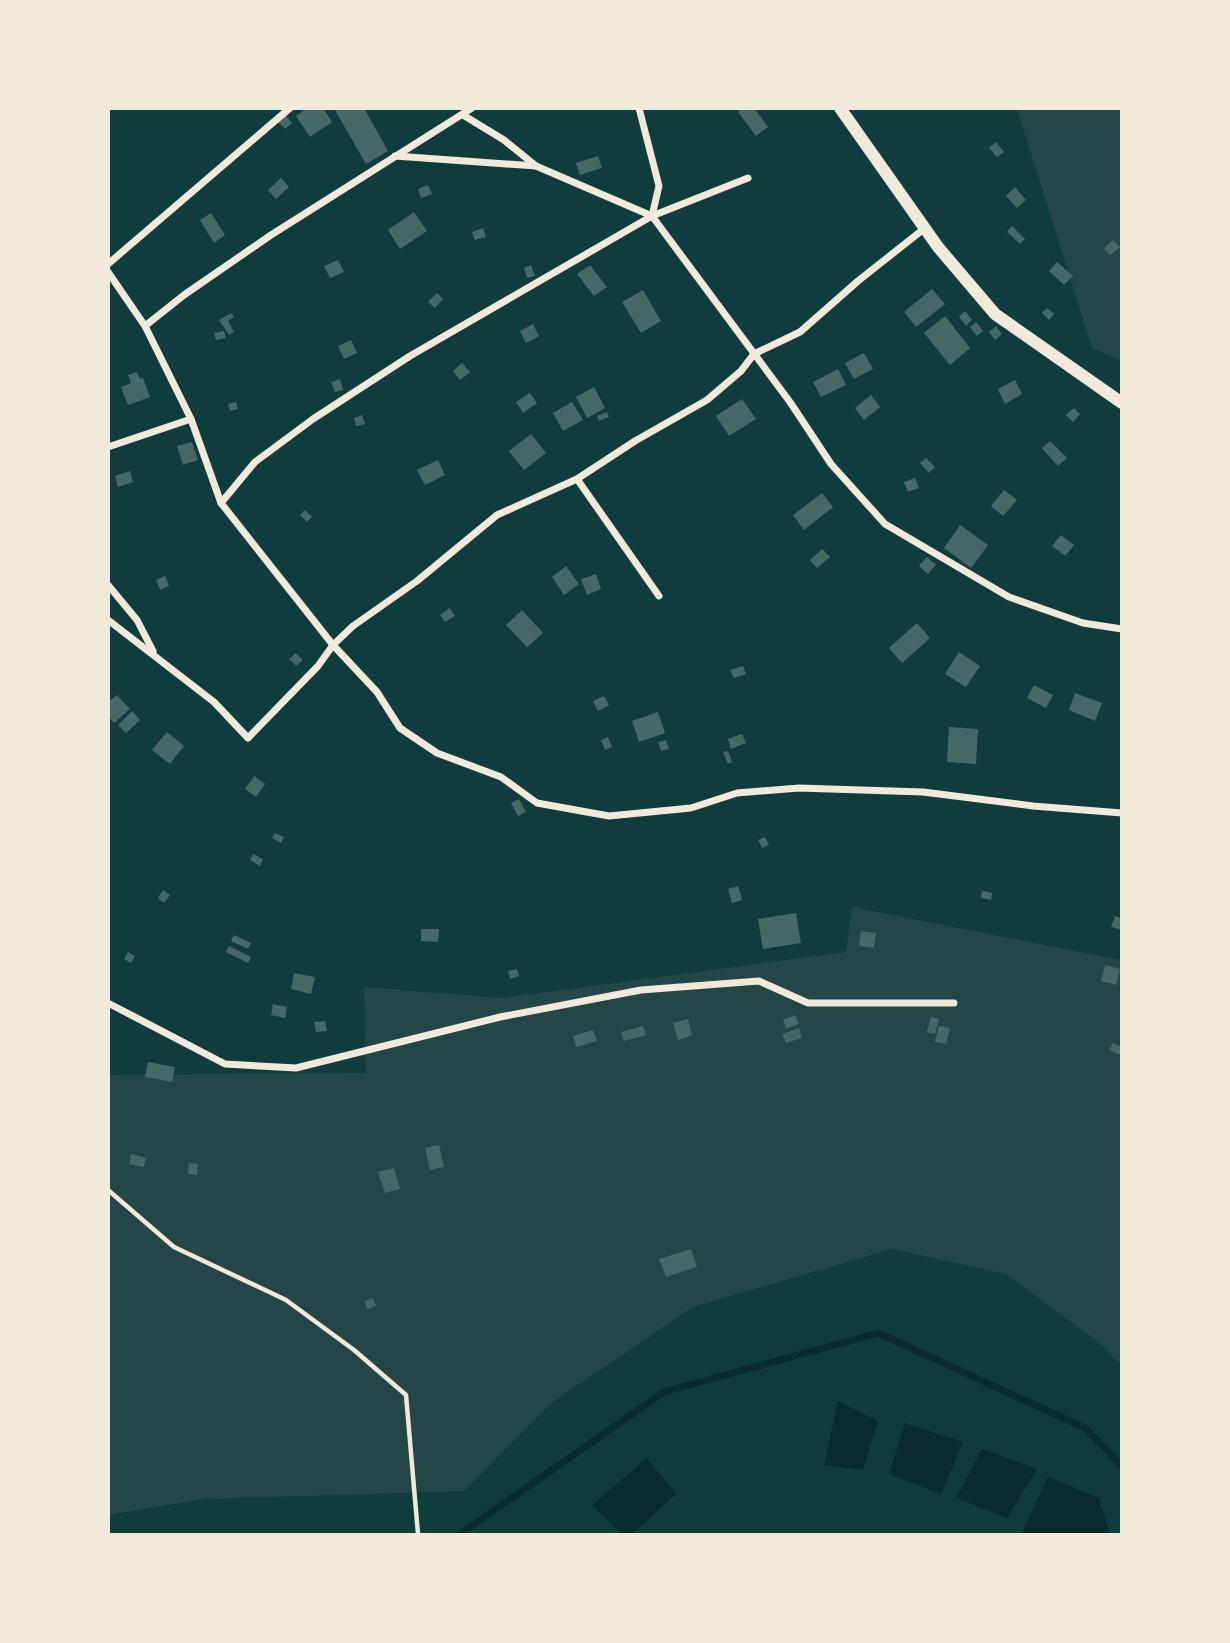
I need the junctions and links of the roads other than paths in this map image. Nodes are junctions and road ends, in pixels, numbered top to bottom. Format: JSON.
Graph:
{"nodes":[{"id":1,"x":290,"y":108,"type":"edge"},
{"id":2,"x":472,"y":108,"type":"edge"},
{"id":3,"x":639,"y":108,"type":"edge"},
{"id":4,"x":840,"y":108,"type":"edge"},
{"id":5,"x":463,"y":115,"type":"junction"},
{"id":6,"x":395,"y":156,"type":"junction"},
{"id":7,"x":536,"y":166,"type":"junction"},
{"id":8,"x":748,"y":178,"type":"dead end"},
{"id":9,"x":652,"y":216,"type":"junction"},
{"id":10,"x":925,"y":228,"type":"junction"},
{"id":11,"x":108,"y":264,"type":"edge"},
{"id":12,"x":108,"y":272,"type":"edge"},
{"id":13,"x":145,"y":326,"type":"junction"},
{"id":14,"x":754,"y":354,"type":"junction"},
{"id":15,"x":1122,"y":403,"type":"edge"},
{"id":16,"x":191,"y":419,"type":"junction"},
{"id":17,"x":108,"y":447,"type":"edge"},
{"id":18,"x":577,"y":479,"type":"junction"},
{"id":19,"x":221,"y":503,"type":"junction"},
{"id":20,"x":108,"y":585,"type":"edge"},
{"id":21,"x":659,"y":596,"type":"dead end"},
{"id":22,"x":108,"y":620,"type":"edge"},
{"id":23,"x":1122,"y":629,"type":"edge"},
{"id":24,"x":333,"y":645,"type":"junction"},
{"id":25,"x":155,"y":654,"type":"junction"},
{"id":26,"x":1122,"y":813,"type":"edge"},
{"id":27,"x":108,"y":1003,"type":"edge"},
{"id":28,"x":954,"y":1003,"type":"dead end"}],
"edges":[{"from":1,"to":11,"type":"street"},
{"from":2,"to":5,"type":"street"},
{"from":3,"to":9,"type":"street"},
{"from":4,"to":10,"type":"street"},
{"from":5,"to":6,"type":"street"},
{"from":5,"to":7,"type":"street"},
{"from":6,"to":7,"type":"street"},
{"from":6,"to":13,"type":"street"},
{"from":7,"to":9,"type":"street"},
{"from":8,"to":9,"type":"street"},
{"from":9,"to":14,"type":"street"},
{"from":9,"to":19,"type":"street"},
{"from":10,"to":14,"type":"street"},
{"from":10,"to":15,"type":"street"},
{"from":12,"to":13,"type":"street"},
{"from":13,"to":16,"type":"street"},
{"from":14,"to":18,"type":"street"},
{"from":14,"to":23,"type":"street"},
{"from":16,"to":17,"type":"street"},
{"from":16,"to":19,"type":"street"},
{"from":18,"to":21,"type":"street"},
{"from":18,"to":24,"type":"street"},
{"from":19,"to":24,"type":"street"},
{"from":20,"to":25,"type":"street"},
{"from":22,"to":25,"type":"street"},
{"from":24,"to":25,"type":"street"},
{"from":24,"to":26,"type":"street"},
{"from":27,"to":28,"type":"street"}]}
